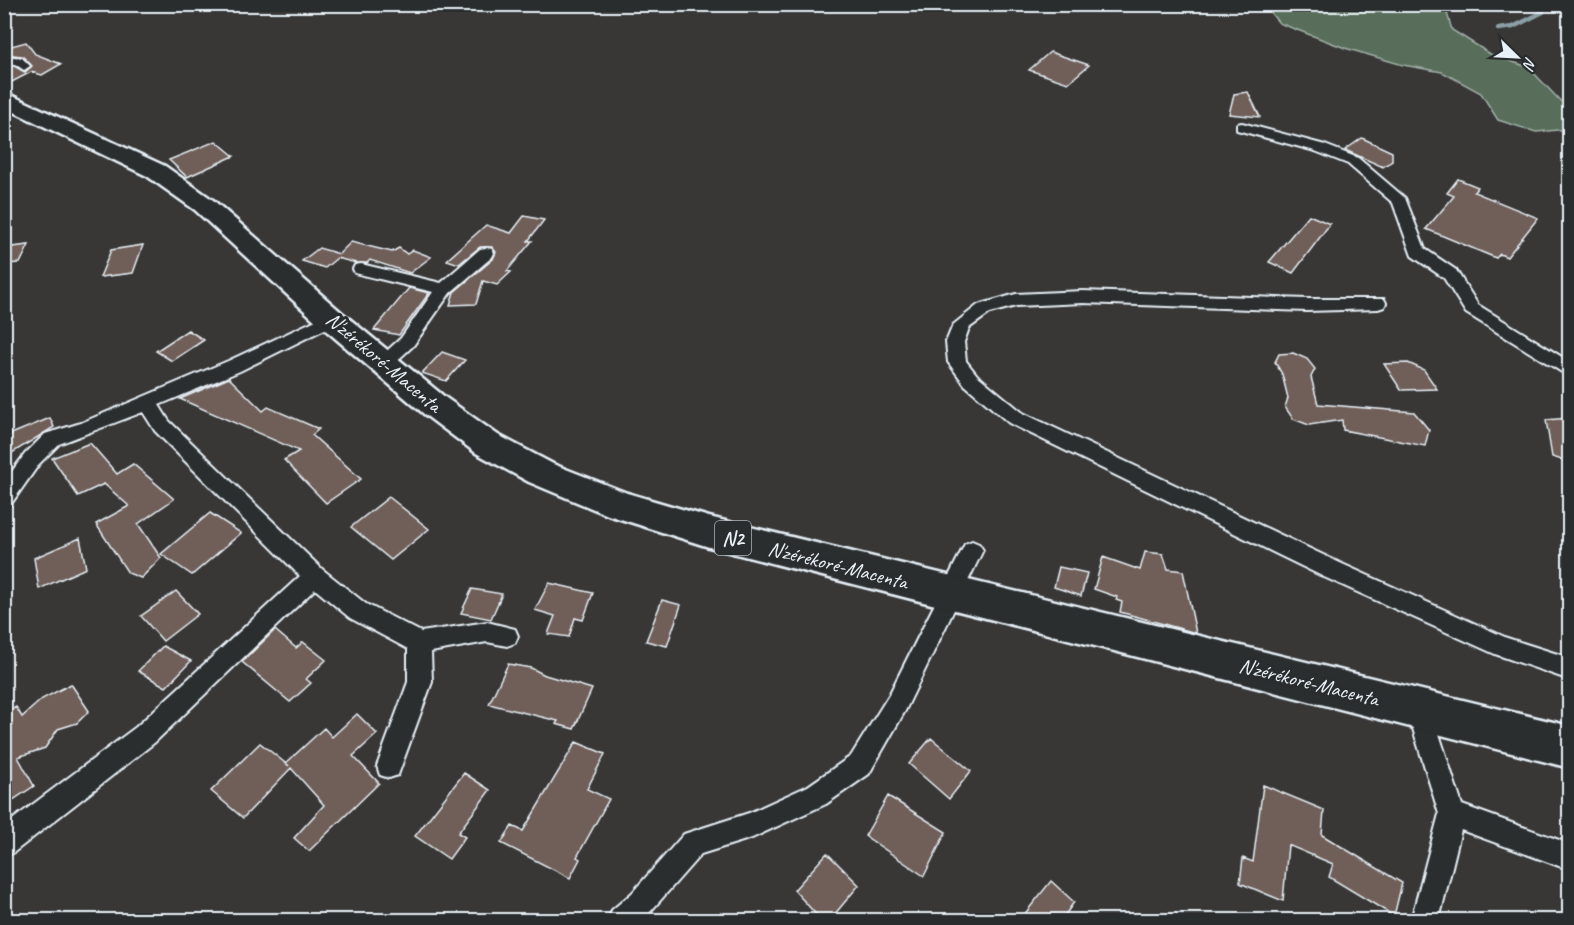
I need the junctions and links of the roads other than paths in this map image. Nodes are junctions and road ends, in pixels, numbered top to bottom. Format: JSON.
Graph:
{"nodes":[{"id":1,"x":4,"y":60,"type":"edge"},
{"id":2,"x":24,"y":66,"type":"dead end"},
{"id":3,"x":8,"y":102,"type":"edge"},
{"id":4,"x":1242,"y":126,"type":"dead end"},
{"id":5,"x":486,"y":254,"type":"dead end"},
{"id":6,"x":361,"y":269,"type":"dead end"},
{"id":7,"x":444,"y":288,"type":"junction"},
{"id":8,"x":1378,"y":303,"type":"dead end"},
{"id":9,"x":331,"y":319,"type":"junction"},
{"id":10,"x":384,"y":363,"type":"junction"},
{"id":11,"x":1569,"y":372,"type":"edge"},
{"id":12,"x":146,"y":401,"type":"junction"},
{"id":13,"x":4,"y":498,"type":"edge"},
{"id":14,"x":972,"y":550,"type":"dead end"},
{"id":15,"x":314,"y":576,"type":"junction"},
{"id":16,"x":949,"y":594,"type":"junction"},
{"id":17,"x":507,"y":636,"type":"dead end"},
{"id":18,"x":419,"y":643,"type":"junction"},
{"id":19,"x":1569,"y":669,"type":"edge"},
{"id":20,"x":1419,"y":709,"type":"junction"},
{"id":21,"x":1569,"y":747,"type":"edge"},
{"id":22,"x":389,"y":766,"type":"dead end"},
{"id":23,"x":1452,"y":814,"type":"junction"},
{"id":24,"x":4,"y":844,"type":"edge"},
{"id":25,"x":1569,"y":857,"type":"edge"},
{"id":26,"x":622,"y":921,"type":"edge"},
{"id":27,"x":1425,"y":921,"type":"edge"}],
"edges":[{"from":1,"to":2,"type":"street"},
{"from":3,"to":9,"type":"highway","name":"N'zérékoré-Macenta","number":"N2"},
{"from":4,"to":11,"type":"street"},
{"from":5,"to":7,"type":"street"},
{"from":6,"to":7,"type":"street"},
{"from":7,"to":10,"type":"street"},
{"from":8,"to":19,"type":"street"},
{"from":9,"to":10,"type":"highway","name":"N'zérékoré-Macenta","number":"N2"},
{"from":9,"to":12,"type":"street"},
{"from":10,"to":16,"type":"highway","name":"N'zérékoré-Macenta","number":"N2"},
{"from":12,"to":13,"type":"street"},
{"from":12,"to":15,"type":"street"},
{"from":14,"to":16,"type":"street"},
{"from":15,"to":18,"type":"street"},
{"from":15,"to":24,"type":"street"},
{"from":16,"to":20,"type":"highway","name":"N'zérékoré-Macenta","number":"N2"},
{"from":16,"to":26,"type":"street"},
{"from":17,"to":18,"type":"street"},
{"from":18,"to":22,"type":"street"},
{"from":20,"to":21,"type":"highway","name":"N'zérékoré-Macenta","number":"N2"},
{"from":20,"to":23,"type":"street"},
{"from":23,"to":25,"type":"street"},
{"from":23,"to":27,"type":"street"}]}
